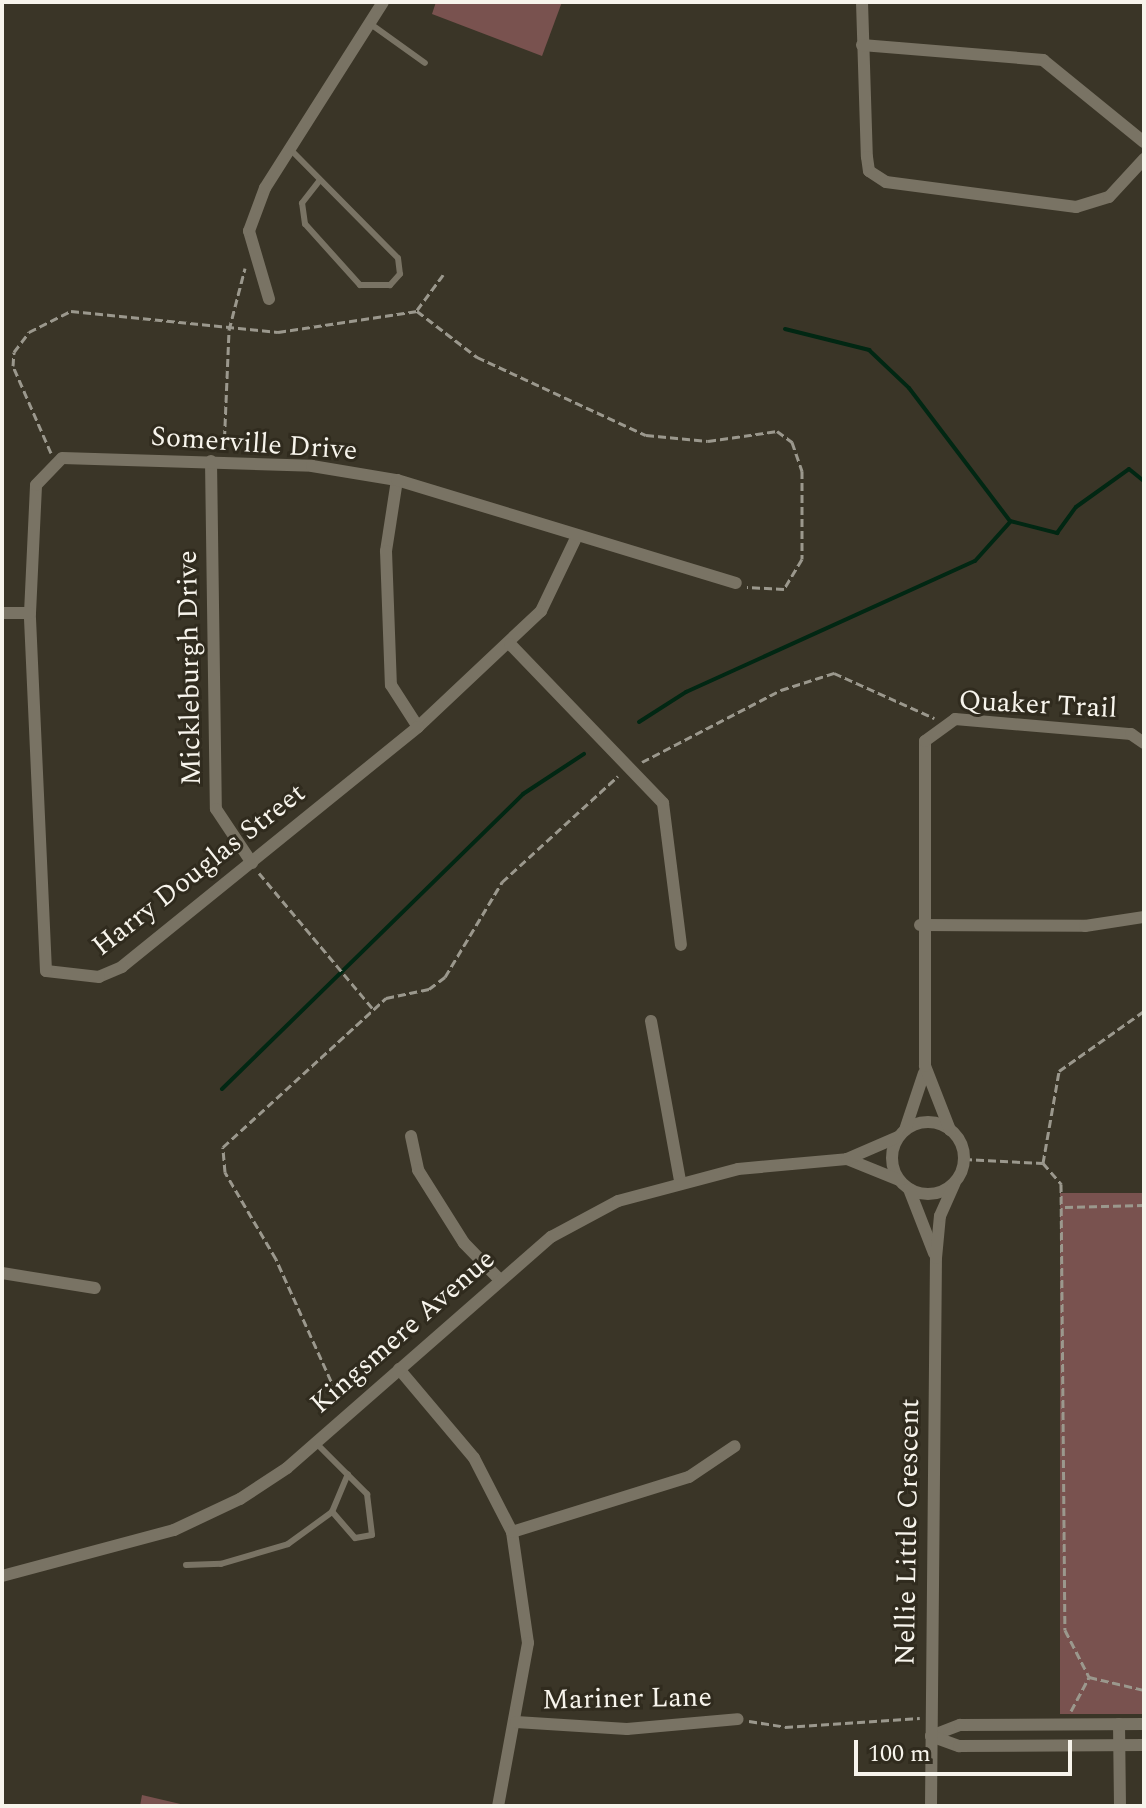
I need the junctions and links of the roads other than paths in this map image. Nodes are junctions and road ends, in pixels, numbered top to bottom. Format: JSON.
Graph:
{"nodes":[{"id":1,"x":383,"y":2,"type":"edge"},
{"id":2,"x":862,"y":2,"type":"edge"},
{"id":3,"x":372,"y":25,"type":"junction"},
{"id":4,"x":862,"y":45,"type":"junction"},
{"id":5,"x":425,"y":63,"type":"dead end"},
{"id":6,"x":1144,"y":142,"type":"edge"},
{"id":7,"x":290,"y":148,"type":"junction"},
{"id":8,"x":1144,"y":159,"type":"edge"},
{"id":9,"x":320,"y":180,"type":"junction"},
{"id":10,"x":269,"y":299,"type":"dead end"},
{"id":11,"x":217,"y":462,"type":"junction"},
{"id":12,"x":397,"y":480,"type":"junction"},
{"id":13,"x":575,"y":540,"type":"junction"},
{"id":14,"x":736,"y":583,"type":"road end"},
{"id":15,"x":2,"y":613,"type":"edge"},
{"id":16,"x":30,"y":613,"type":"junction"},
{"id":17,"x":510,"y":644,"type":"junction"},
{"id":18,"x":418,"y":727,"type":"junction"},
{"id":19,"x":1144,"y":743,"type":"edge"},
{"id":20,"x":252,"y":863,"type":"junction"},
{"id":21,"x":1144,"y":917,"type":"edge"},
{"id":22,"x":920,"y":925,"type":"junction"},
{"id":23,"x":681,"y":945,"type":"dead end"},
{"id":24,"x":651,"y":1021,"type":"dead end"},
{"id":25,"x":925,"y":1066,"type":"junction"},
{"id":26,"x":950,"y":1130,"type":"junction"},
{"id":27,"x":901,"y":1134,"type":"junction"},
{"id":28,"x":411,"y":1136,"type":"dead end"},
{"id":29,"x":847,"y":1159,"type":"junction"},
{"id":30,"x":680,"y":1180,"type":"junction"},
{"id":31,"x":955,"y":1183,"type":"junction"},
{"id":32,"x":904,"y":1185,"type":"junction"},
{"id":33,"x":936,"y":1258,"type":"junction"},
{"id":34,"x":2,"y":1273,"type":"edge"},
{"id":35,"x":500,"y":1280,"type":"junction"},
{"id":36,"x":95,"y":1288,"type":"dead end"},
{"id":37,"x":399,"y":1369,"type":"junction"},
{"id":38,"x":315,"y":1442,"type":"junction"},
{"id":39,"x":735,"y":1446,"type":"dead end"},
{"id":40,"x":348,"y":1474,"type":"junction"},
{"id":41,"x":332,"y":1512,"type":"junction"},
{"id":42,"x":512,"y":1532,"type":"junction"},
{"id":43,"x":186,"y":1565,"type":"dead end"},
{"id":44,"x":2,"y":1576,"type":"edge"},
{"id":45,"x":738,"y":1719,"type":"road end"},
{"id":46,"x":516,"y":1722,"type":"junction"},
{"id":47,"x":1119,"y":1724,"type":"junction"},
{"id":48,"x":1144,"y":1724,"type":"edge"},
{"id":49,"x":931,"y":1736,"type":"junction"},
{"id":50,"x":1144,"y":1745,"type":"edge"},
{"id":51,"x":1119,"y":1746,"type":"junction"},
{"id":52,"x":498,"y":1806,"type":"edge"},
{"id":53,"x":931,"y":1806,"type":"edge"},
{"id":54,"x":1120,"y":1806,"type":"edge"}],
"edges":[{"from":1,"to":3,"type":"street"},
{"from":2,"to":4,"type":"street"},
{"from":3,"to":5,"type":"lane"},
{"from":3,"to":7,"type":"street"},
{"from":4,"to":6,"type":"street"},
{"from":4,"to":8,"type":"street"},
{"from":7,"to":9,"type":"lane"},
{"from":7,"to":10,"type":"street"},
{"from":9,"to":9,"type":"lane"},
{"from":11,"to":12,"type":"street","name":"Somerville Drive"},
{"from":11,"to":16,"type":"street","name":"Somerville Drive"},
{"from":11,"to":20,"type":"street","name":"Mickleburgh Drive"},
{"from":12,"to":13,"type":"street","name":"Somerville Drive"},
{"from":12,"to":18,"type":"street"},
{"from":13,"to":14,"type":"street","name":"Somerville Drive"},
{"from":13,"to":17,"type":"street","name":"Harry Douglas Street"},
{"from":15,"to":16,"type":"street"},
{"from":16,"to":20,"type":"street","name":"Harry Douglas Street"},
{"from":17,"to":18,"type":"street","name":"Harry Douglas Street"},
{"from":17,"to":23,"type":"street"},
{"from":18,"to":20,"type":"street","name":"Harry Douglas Street"},
{"from":19,"to":22,"type":"street","name":"Quaker Trail"},
{"from":21,"to":22,"type":"street"},
{"from":22,"to":25,"type":"street","name":"Quaker Trail"},
{"from":24,"to":30,"type":"street"},
{"from":25,"to":26,"type":"street","name":"Quaker Trail"},
{"from":25,"to":27,"type":"street","name":"Quaker Trail"},
{"from":26,"to":27,"type":"street"},
{"from":26,"to":31,"type":"street"},
{"from":27,"to":29,"type":"street","name":"Kingsmere Avenue"},
{"from":27,"to":32,"type":"street"},
{"from":28,"to":35,"type":"street"},
{"from":29,"to":30,"type":"street","name":"Kingsmere Avenue"},
{"from":29,"to":32,"type":"street","name":"Kingsmere Avenue"},
{"from":30,"to":35,"type":"street","name":"Kingsmere Avenue"},
{"from":31,"to":32,"type":"street"},
{"from":31,"to":33,"type":"street","name":"Nellie Little Crescent"},
{"from":32,"to":33,"type":"street","name":"Nellie Little Crescent"},
{"from":33,"to":49,"type":"street","name":"Nellie Little Crescent"},
{"from":34,"to":36,"type":"street"},
{"from":35,"to":37,"type":"street","name":"Kingsmere Avenue"},
{"from":37,"to":38,"type":"street","name":"Kingsmere Avenue"},
{"from":37,"to":42,"type":"street"},
{"from":38,"to":40,"type":"lane"},
{"from":38,"to":44,"type":"street","name":"Kingsmere Avenue"},
{"from":39,"to":42,"type":"street"},
{"from":40,"to":41,"type":"lane"},
{"from":40,"to":41,"type":"lane"},
{"from":41,"to":43,"type":"lane"},
{"from":42,"to":46,"type":"street"},
{"from":45,"to":46,"type":"street","name":"Mariner Lane"},
{"from":46,"to":52,"type":"street"},
{"from":47,"to":48,"type":"street"},
{"from":47,"to":49,"type":"street"},
{"from":47,"to":51,"type":"street"},
{"from":49,"to":51,"type":"street"},
{"from":49,"to":53,"type":"street","name":"Nellie Little Crescent"},
{"from":50,"to":51,"type":"street"},
{"from":51,"to":54,"type":"street"}]}
